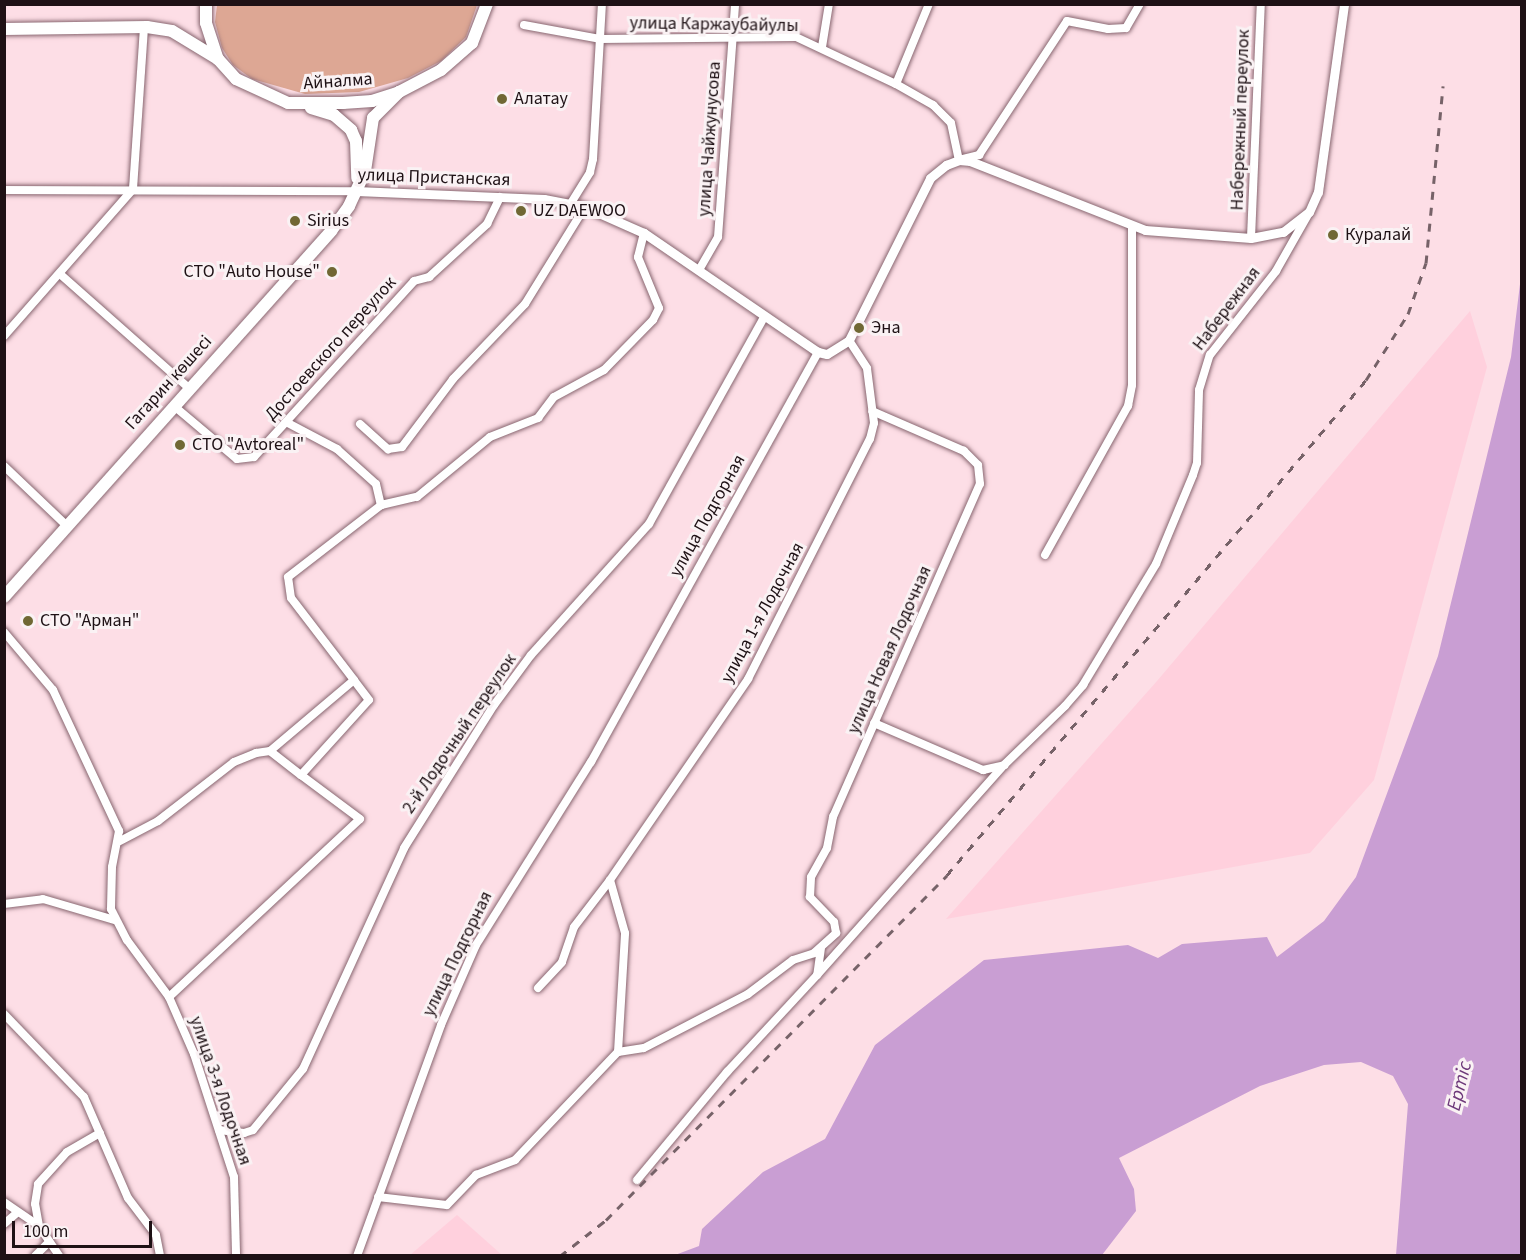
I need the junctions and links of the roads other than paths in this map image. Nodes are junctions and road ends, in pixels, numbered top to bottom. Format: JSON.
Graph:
{"nodes":[{"id":1,"x":206,"y":4,"type":"edge"},
{"id":2,"x":487,"y":4,"type":"edge"},
{"id":3,"x":602,"y":4,"type":"edge"},
{"id":4,"x":735,"y":4,"type":"edge"},
{"id":5,"x":829,"y":4,"type":"edge"},
{"id":6,"x":929,"y":4,"type":"edge"},
{"id":7,"x":1140,"y":4,"type":"edge"},
{"id":8,"x":1261,"y":4,"type":"edge"},
{"id":9,"x":1344,"y":4,"type":"edge"},
{"id":10,"x":524,"y":25,"type":"dead end"},
{"id":11,"x":144,"y":27,"type":"junction"},
{"id":12,"x":4,"y":29,"type":"edge"},
{"id":13,"x":733,"y":37,"type":"junction"},
{"id":14,"x":600,"y":39,"type":"junction"},
{"id":15,"x":822,"y":47,"type":"junction"},
{"id":16,"x":218,"y":59,"type":"junction"},
{"id":17,"x":896,"y":84,"type":"junction"},
{"id":18,"x":399,"y":92,"type":"junction"},
{"id":19,"x":288,"y":103,"type":"junction"},
{"id":20,"x":959,"y":160,"type":"junction"},
{"id":21,"x":133,"y":189,"type":"junction"},
{"id":22,"x":4,"y":190,"type":"edge"},
{"id":23,"x":356,"y":191,"type":"junction"},
{"id":24,"x":500,"y":197,"type":"junction"},
{"id":25,"x":571,"y":203,"type":"junction"},
{"id":26,"x":585,"y":207,"type":"junction"},
{"id":27,"x":1310,"y":212,"type":"junction"},
{"id":28,"x":1132,"y":226,"type":"junction"},
{"id":29,"x":644,"y":233,"type":"junction"},
{"id":30,"x":1251,"y":238,"type":"junction"},
{"id":31,"x":699,"y":270,"type":"junction"},
{"id":32,"x":60,"y":274,"type":"junction"},
{"id":33,"x":765,"y":316,"type":"junction"},
{"id":34,"x":4,"y":336,"type":"edge"},
{"id":35,"x":849,"y":340,"type":"junction"},
{"id":36,"x":818,"y":352,"type":"junction"},
{"id":37,"x":189,"y":388,"type":"junction"},
{"id":38,"x":174,"y":406,"type":"junction"},
{"id":39,"x":872,"y":411,"type":"junction"},
{"id":40,"x":286,"y":422,"type":"junction"},
{"id":41,"x":360,"y":423,"type":"dead end"},
{"id":42,"x":4,"y":466,"type":"edge"},
{"id":43,"x":381,"y":505,"type":"junction"},
{"id":44,"x":67,"y":526,"type":"junction"},
{"id":45,"x":1045,"y":555,"type":"dead end"},
{"id":46,"x":4,"y":597,"type":"edge"},
{"id":47,"x":4,"y":632,"type":"edge"},
{"id":48,"x":354,"y":680,"type":"junction"},
{"id":49,"x":874,"y":723,"type":"junction"},
{"id":50,"x":270,"y":751,"type":"junction"},
{"id":51,"x":1004,"y":765,"type":"junction"},
{"id":52,"x":301,"y":775,"type":"junction"},
{"id":53,"x":120,"y":841,"type":"junction"},
{"id":54,"x":610,"y":880,"type":"junction"},
{"id":55,"x":4,"y":904,"type":"edge"},
{"id":56,"x":115,"y":920,"type":"junction"},
{"id":57,"x":821,"y":948,"type":"junction"},
{"id":58,"x":817,"y":975,"type":"junction"},
{"id":59,"x":538,"y":988,"type":"dead end"},
{"id":60,"x":169,"y":997,"type":"junction"},
{"id":61,"x":4,"y":1014,"type":"edge"},
{"id":62,"x":618,"y":1052,"type":"junction"},
{"id":63,"x":219,"y":1130,"type":"junction"},
{"id":64,"x":100,"y":1133,"type":"junction"},
{"id":65,"x":637,"y":1180,"type":"dead end"},
{"id":66,"x":378,"y":1197,"type":"junction"},
{"id":67,"x":4,"y":1202,"type":"edge"},
{"id":68,"x":18,"y":1212,"type":"junction"},
{"id":69,"x":4,"y":1224,"type":"edge"},
{"id":70,"x":39,"y":1226,"type":"junction"},
{"id":71,"x":49,"y":1242,"type":"junction"},
{"id":72,"x":34,"y":1256,"type":"edge"},
{"id":73,"x":59,"y":1256,"type":"edge"},
{"id":74,"x":160,"y":1256,"type":"edge"},
{"id":75,"x":236,"y":1256,"type":"edge"},
{"id":76,"x":357,"y":1256,"type":"edge"}],
"edges":[{"from":1,"to":16,"type":"highway","name":"Айналма"},
{"from":2,"to":18,"type":"highway","name":"Айналма"},
{"from":3,"to":14,"type":"street"},
{"from":4,"to":13,"type":"street","name":"улица Чайжунусова"},
{"from":5,"to":15,"type":"street"},
{"from":6,"to":17,"type":"street"},
{"from":7,"to":20,"type":"street"},
{"from":8,"to":30,"type":"street","name":"Набережный переулок"},
{"from":9,"to":27,"type":"street","name":"Набережная"},
{"from":10,"to":14,"type":"street","name":"улица Каржаубайулы"},
{"from":11,"to":12,"type":"highway"},
{"from":11,"to":16,"type":"highway"},
{"from":11,"to":21,"type":"street"},
{"from":13,"to":14,"type":"street","name":"улица Каржаубайулы"},
{"from":13,"to":15,"type":"street","name":"улица Каржаубайулы"},
{"from":13,"to":31,"type":"street","name":"улица Чайжунусова"},
{"from":14,"to":25,"type":"street"},
{"from":15,"to":17,"type":"street","name":"улица Каржаубайулы"},
{"from":16,"to":19,"type":"highway","name":"Айналма"},
{"from":17,"to":20,"type":"street","name":"улица Каржаубайулы"},
{"from":18,"to":19,"type":"highway","name":"Айналма"},
{"from":18,"to":23,"type":"highway","name":"Гагарин көшесі"},
{"from":19,"to":23,"type":"highway"},
{"from":20,"to":28,"type":"street"},
{"from":20,"to":35,"type":"street"},
{"from":21,"to":22,"type":"street","name":"улица Пристанская"},
{"from":21,"to":23,"type":"street","name":"улица Пристанская"},
{"from":21,"to":32,"type":"street"},
{"from":23,"to":24,"type":"street","name":"улица Пристанская"},
{"from":23,"to":37,"type":"highway","name":"Гагарин көшесі"},
{"from":24,"to":25,"type":"street","name":"улица Пристанская"},
{"from":24,"to":40,"type":"street","name":"Достоевского переулок"},
{"from":25,"to":26,"type":"street","name":"улица Пристанская"},
{"from":26,"to":29,"type":"street","name":"улица Пристанская"},
{"from":26,"to":41,"type":"street"},
{"from":27,"to":30,"type":"street"},
{"from":27,"to":51,"type":"street","name":"Набережная"},
{"from":28,"to":30,"type":"street"},
{"from":28,"to":45,"type":"street"},
{"from":29,"to":31,"type":"street","name":"улица Пристанская"},
{"from":29,"to":43,"type":"street"},
{"from":31,"to":33,"type":"street","name":"улица Пристанская"},
{"from":32,"to":34,"type":"street"},
{"from":32,"to":37,"type":"street"},
{"from":33,"to":36,"type":"street","name":"улица Пристанская"},
{"from":33,"to":63,"type":"street","name":"2-й Лодочный переулок"},
{"from":35,"to":36,"type":"street"},
{"from":35,"to":39,"type":"street","name":"улица 1-я Лодочная"},
{"from":36,"to":66,"type":"street","name":"улица Подгорная"},
{"from":37,"to":38,"type":"highway","name":"Гагарин көшесі"},
{"from":38,"to":40,"type":"street","name":"Достоевского переулок"},
{"from":38,"to":44,"type":"highway","name":"Гагарин көшесі"},
{"from":39,"to":49,"type":"street","name":"улица Новая Лодочная"},
{"from":39,"to":54,"type":"street","name":"улица 1-я Лодочная"},
{"from":40,"to":43,"type":"street"},
{"from":42,"to":44,"type":"street"},
{"from":43,"to":48,"type":"street"},
{"from":44,"to":46,"type":"highway","name":"Гагарин көшесі"},
{"from":47,"to":53,"type":"street","name":"улица 3-я Лодочная"},
{"from":48,"to":50,"type":"street"},
{"from":48,"to":52,"type":"street"},
{"from":49,"to":51,"type":"street"},
{"from":49,"to":57,"type":"street","name":"улица Новая Лодочная"},
{"from":50,"to":52,"type":"street"},
{"from":50,"to":53,"type":"street"},
{"from":51,"to":58,"type":"street","name":"Набережная"},
{"from":52,"to":60,"type":"street"},
{"from":53,"to":56,"type":"street","name":"улица 3-я Лодочная"},
{"from":54,"to":59,"type":"street","name":"улица 1-я Лодочная"},
{"from":54,"to":62,"type":"street"},
{"from":55,"to":56,"type":"street"},
{"from":56,"to":60,"type":"street","name":"улица 3-я Лодочная"},
{"from":57,"to":58,"type":"street"},
{"from":57,"to":62,"type":"street"},
{"from":58,"to":65,"type":"street","name":"Набережная"},
{"from":60,"to":63,"type":"street","name":"улица 3-я Лодочная"},
{"from":61,"to":64,"type":"street"},
{"from":62,"to":66,"type":"street"},
{"from":63,"to":75,"type":"street","name":"улица 3-я Лодочная"},
{"from":64,"to":70,"type":"street"},
{"from":64,"to":74,"type":"street"},
{"from":66,"to":76,"type":"street","name":"улица Подгорная"},
{"from":67,"to":68,"type":"street"},
{"from":68,"to":69,"type":"street"},
{"from":68,"to":70,"type":"street"},
{"from":70,"to":71,"type":"street"},
{"from":71,"to":72,"type":"street"},
{"from":71,"to":73,"type":"street"}]}
